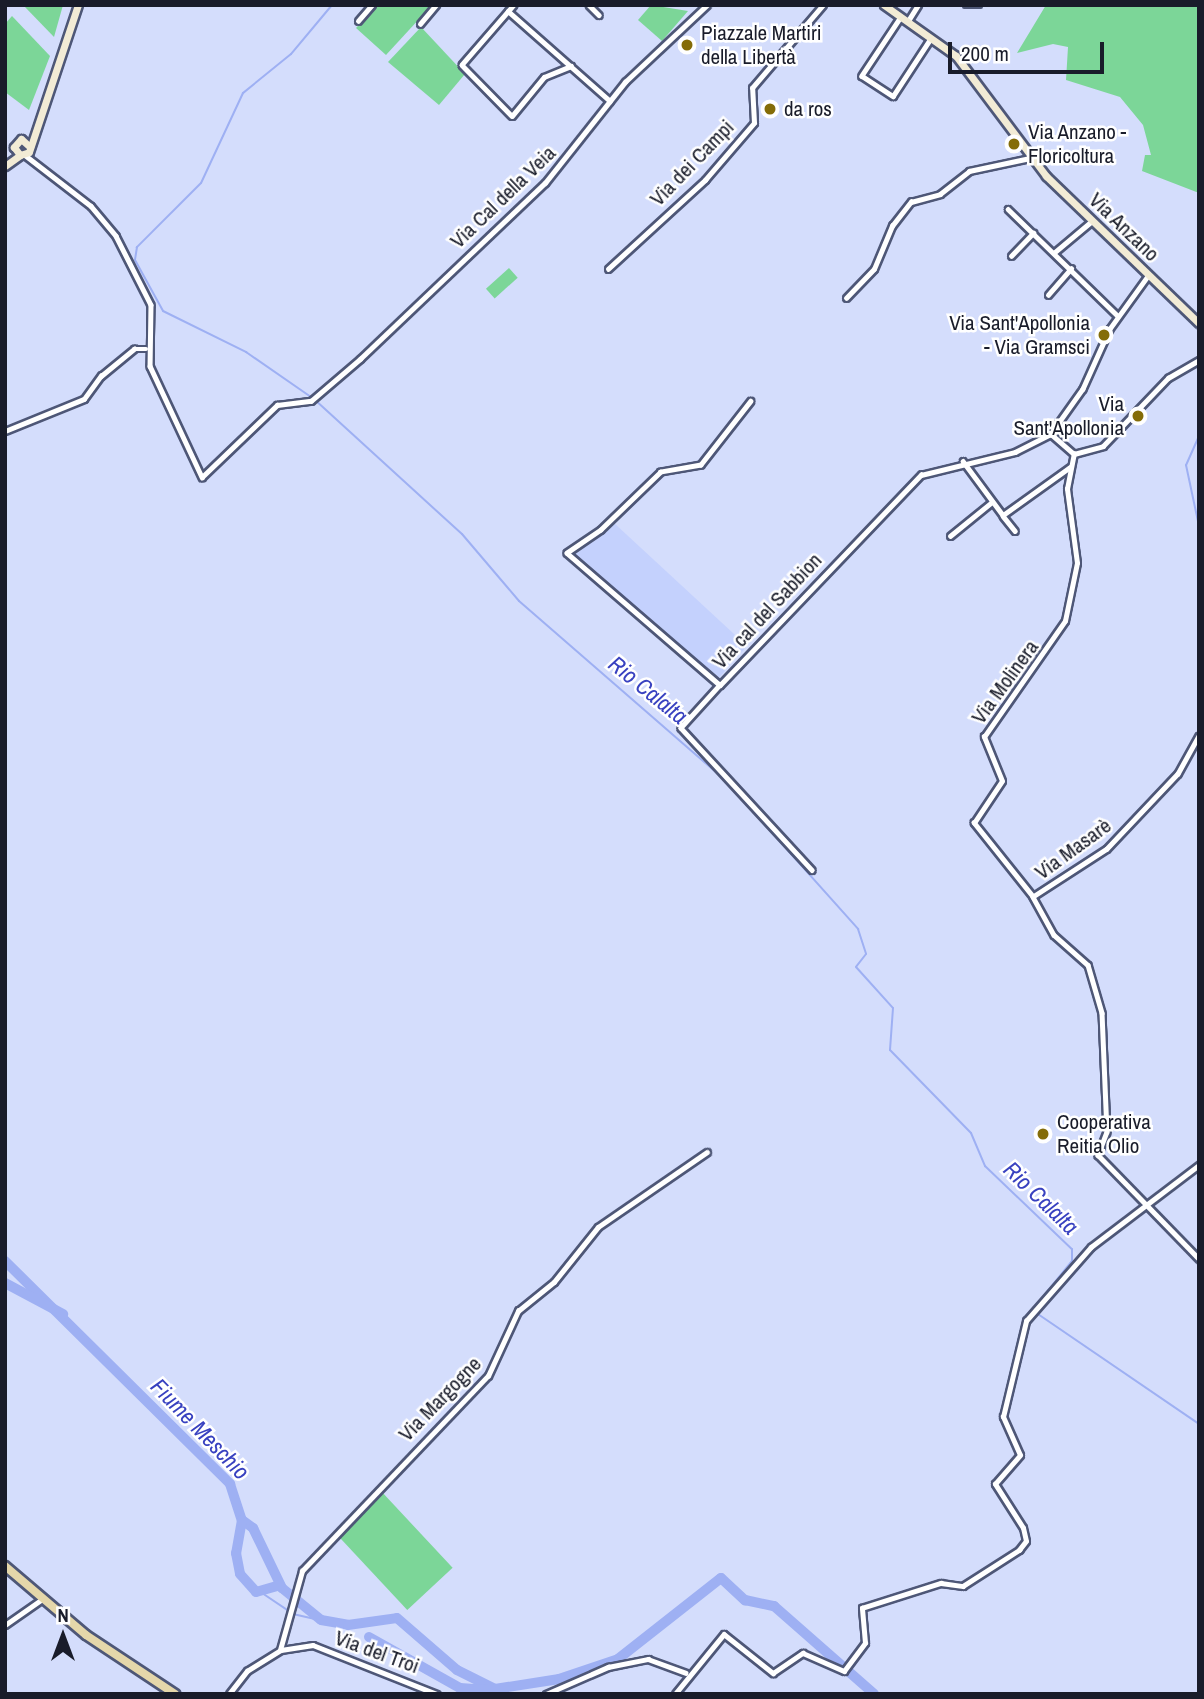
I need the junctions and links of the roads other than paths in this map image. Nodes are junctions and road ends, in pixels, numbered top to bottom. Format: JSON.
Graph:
{"nodes":[{"id":1,"x":78,"y":5,"type":"edge"},
{"id":2,"x":372,"y":5,"type":"edge"},
{"id":3,"x":436,"y":5,"type":"edge"},
{"id":4,"x":514,"y":5,"type":"edge"},
{"id":5,"x":589,"y":5,"type":"edge"},
{"id":6,"x":706,"y":5,"type":"edge"},
{"id":7,"x":823,"y":5,"type":"edge"},
{"id":8,"x":884,"y":5,"type":"edge"},
{"id":9,"x":918,"y":5,"type":"edge"},
{"id":10,"x":966,"y":5,"type":"edge"},
{"id":11,"x":979,"y":5,"type":"edge"},
{"id":12,"x":508,"y":12,"type":"junction"},
{"id":13,"x":599,"y":15,"type":"dead end"},
{"id":14,"x":904,"y":19,"type":"junction"},
{"id":15,"x":358,"y":21,"type":"dead end"},
{"id":16,"x":420,"y":24,"type":"dead end"},
{"id":17,"x":931,"y":37,"type":"junction"},
{"id":18,"x":571,"y":65,"type":"junction"},
{"id":19,"x":50,"y":97,"type":"junction"},
{"id":20,"x":610,"y":102,"type":"junction"},
{"id":21,"x":18,"y":142,"type":"junction"},
{"id":22,"x":26,"y":152,"type":"junction"},
{"id":23,"x":1030,"y":158,"type":"junction"},
{"id":24,"x":5,"y":159,"type":"edge"},
{"id":25,"x":5,"y":166,"type":"edge"},
{"id":26,"x":1008,"y":209,"type":"dead end"},
{"id":27,"x":1092,"y":221,"type":"junction"},
{"id":28,"x":1032,"y":233,"type":"junction"},
{"id":29,"x":1055,"y":253,"type":"junction"},
{"id":30,"x":1012,"y":256,"type":"dead end"},
{"id":31,"x":608,"y":269,"type":"dead end"},
{"id":32,"x":1071,"y":269,"type":"junction"},
{"id":33,"x":1149,"y":275,"type":"junction"},
{"id":34,"x":1048,"y":295,"type":"dead end"},
{"id":35,"x":846,"y":298,"type":"dead end"},
{"id":36,"x":1118,"y":316,"type":"junction"},
{"id":37,"x":1199,"y":323,"type":"edge"},
{"id":38,"x":146,"y":349,"type":"junction"},
{"id":39,"x":1199,"y":360,"type":"edge"},
{"id":40,"x":751,"y":401,"type":"dead end"},
{"id":41,"x":5,"y":431,"type":"edge"},
{"id":42,"x":1051,"y":434,"type":"junction"},
{"id":43,"x":1074,"y":454,"type":"junction"},
{"id":44,"x":963,"y":461,"type":"junction"},
{"id":45,"x":1070,"y":467,"type":"junction"},
{"id":46,"x":992,"y":502,"type":"junction"},
{"id":47,"x":1003,"y":515,"type":"junction"},
{"id":48,"x":1015,"y":531,"type":"dead end"},
{"id":49,"x":950,"y":536,"type":"dead end"},
{"id":50,"x":720,"y":685,"type":"junction"},
{"id":51,"x":1199,"y":736,"type":"edge"},
{"id":52,"x":812,"y":870,"type":"dead end"},
{"id":53,"x":1034,"y":897,"type":"junction"},
{"id":54,"x":707,"y":1152,"type":"dead end"},
{"id":55,"x":1199,"y":1165,"type":"edge"},
{"id":56,"x":1146,"y":1205,"type":"junction"},
{"id":57,"x":1199,"y":1259,"type":"edge"},
{"id":58,"x":5,"y":1566,"type":"edge"},
{"id":59,"x":41,"y":1600,"type":"junction"},
{"id":60,"x":5,"y":1625,"type":"edge"},
{"id":61,"x":280,"y":1650,"type":"junction"},
{"id":62,"x":686,"y":1674,"type":"junction"},
{"id":63,"x":170,"y":1692,"type":"edge"},
{"id":64,"x":556,"y":1692,"type":"edge"},
{"id":65,"x":229,"y":1694,"type":"edge"},
{"id":66,"x":437,"y":1694,"type":"edge"},
{"id":67,"x":545,"y":1694,"type":"edge"},
{"id":68,"x":675,"y":1694,"type":"edge"}],
"edges":[{"from":1,"to":19,"type":"main road"},
{"from":2,"to":15,"type":"street"},
{"from":3,"to":16,"type":"street"},
{"from":4,"to":12,"type":"street"},
{"from":5,"to":13,"type":"street"},
{"from":6,"to":20,"type":"street","name":"Via Cal della Veia"},
{"from":7,"to":31,"type":"street","name":"Via dei Campi"},
{"from":8,"to":14,"type":"main road","name":"Via Anzano"},
{"from":9,"to":14,"type":"street"},
{"from":10,"to":11,"type":"street"},
{"from":12,"to":18,"type":"street"},
{"from":12,"to":18,"type":"street"},
{"from":14,"to":17,"type":"main road","name":"Via Anzano"},
{"from":14,"to":17,"type":"street"},
{"from":17,"to":23,"type":"main road","name":"Via Anzano"},
{"from":18,"to":20,"type":"street"},
{"from":19,"to":21,"type":"main road"},
{"from":19,"to":22,"type":"main road"},
{"from":20,"to":38,"type":"street","name":"Via Cal della Veia"},
{"from":21,"to":22,"type":"main road"},
{"from":21,"to":22,"type":"main road"},
{"from":21,"to":24,"type":"main road"},
{"from":22,"to":25,"type":"main road"},
{"from":22,"to":38,"type":"street"},
{"from":23,"to":27,"type":"main road","name":"Via Anzano"},
{"from":23,"to":35,"type":"street"},
{"from":26,"to":28,"type":"street"},
{"from":27,"to":29,"type":"street"},
{"from":27,"to":33,"type":"main road","name":"Via Anzano"},
{"from":28,"to":29,"type":"street"},
{"from":28,"to":30,"type":"street"},
{"from":29,"to":32,"type":"street"},
{"from":32,"to":34,"type":"street"},
{"from":32,"to":36,"type":"street"},
{"from":33,"to":36,"type":"street"},
{"from":33,"to":37,"type":"main road","name":"Via Anzano"},
{"from":36,"to":42,"type":"street"},
{"from":38,"to":41,"type":"street"},
{"from":39,"to":43,"type":"street"},
{"from":40,"to":50,"type":"street","name":"Via cal del Sabbion"},
{"from":42,"to":43,"type":"street"},
{"from":42,"to":44,"type":"street"},
{"from":43,"to":45,"type":"street","name":"Via Molinera"},
{"from":44,"to":46,"type":"street"},
{"from":44,"to":50,"type":"street","name":"Via cal del Sabbion"},
{"from":45,"to":47,"type":"street"},
{"from":45,"to":53,"type":"street","name":"Via Molinera"},
{"from":46,"to":47,"type":"street"},
{"from":46,"to":49,"type":"street"},
{"from":47,"to":48,"type":"street"},
{"from":50,"to":52,"type":"street"},
{"from":51,"to":53,"type":"street","name":"Via Masarè"},
{"from":53,"to":56,"type":"street","name":"Via Masarè"},
{"from":54,"to":61,"type":"street","name":"Via Margogne"},
{"from":55,"to":56,"type":"street"},
{"from":56,"to":57,"type":"street"},
{"from":56,"to":62,"type":"street"},
{"from":58,"to":59,"type":"main road"},
{"from":59,"to":60,"type":"street"},
{"from":59,"to":63,"type":"main road"},
{"from":61,"to":65,"type":"street"},
{"from":61,"to":66,"type":"street","name":"Via del Troi"},
{"from":62,"to":64,"type":"street"},
{"from":62,"to":68,"type":"street"},
{"from":64,"to":67,"type":"street"}]}
